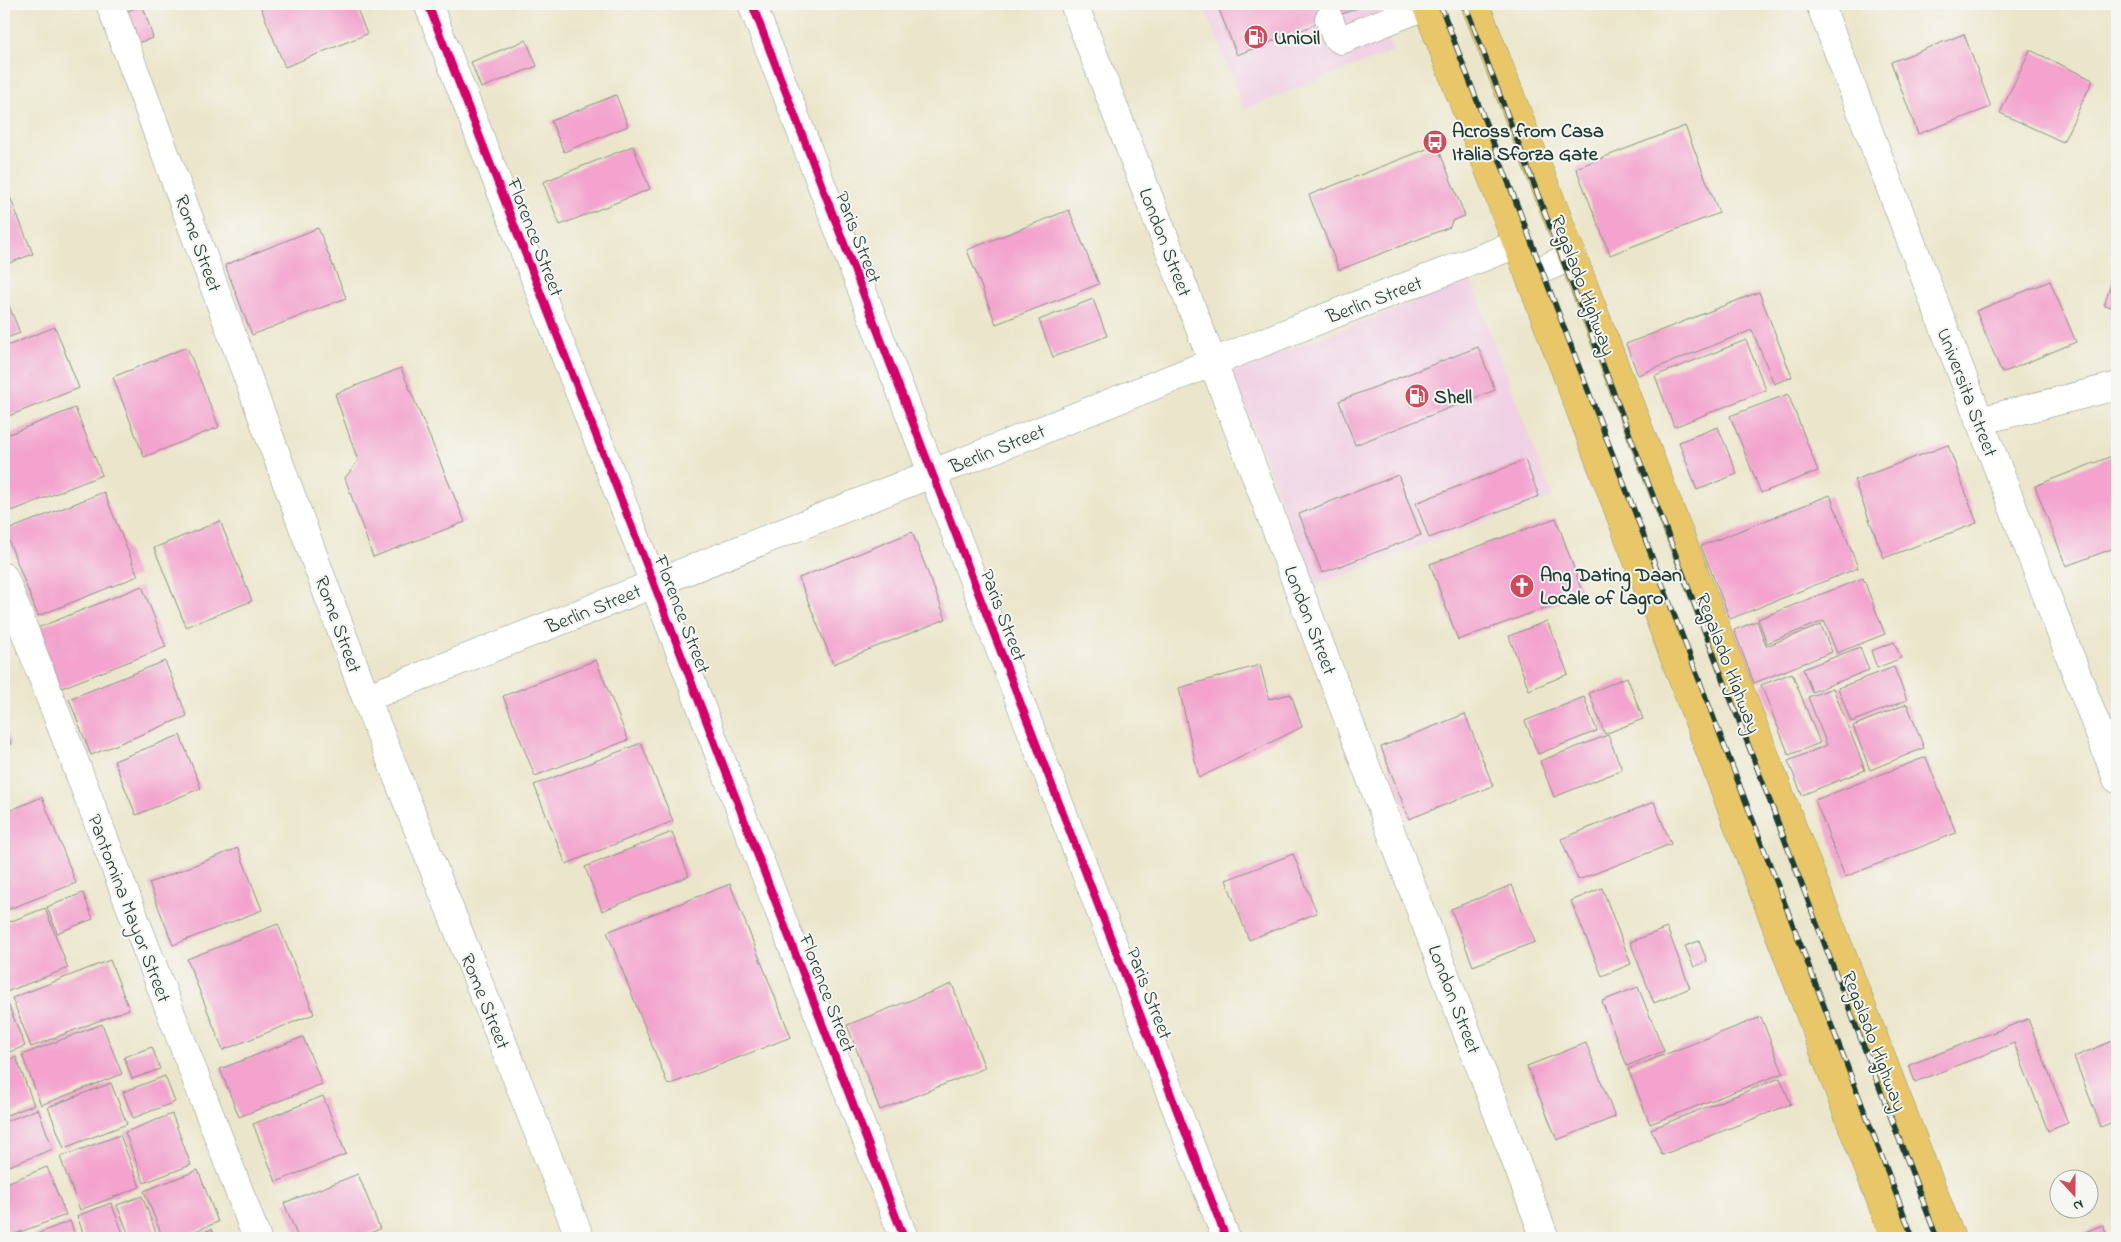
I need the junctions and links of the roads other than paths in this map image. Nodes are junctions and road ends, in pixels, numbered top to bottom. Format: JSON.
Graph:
{"nodes":[{"id":1,"x":110,"y":4,"type":"edge"},
{"id":2,"x":428,"y":4,"type":"edge"},
{"id":3,"x":752,"y":4,"type":"edge"},
{"id":4,"x":1074,"y":4,"type":"edge"},
{"id":5,"x":1426,"y":4,"type":"edge"},
{"id":6,"x":1475,"y":4,"type":"edge"},
{"id":7,"x":1828,"y":6,"type":"edge"},
{"id":8,"x":1329,"y":19,"type":"dead end"},
{"id":9,"x":1518,"y":244,"type":"junction"},
{"id":10,"x":1573,"y":256,"type":"junction"},
{"id":11,"x":1529,"y":275,"type":"junction"},
{"id":12,"x":1213,"y":363,"type":"junction"},
{"id":13,"x":2117,"y":386,"type":"edge"},
{"id":14,"x":1979,"y":421,"type":"junction"},
{"id":15,"x":932,"y":474,"type":"junction"},
{"id":16,"x":4,"y":577,"type":"edge"},
{"id":17,"x":654,"y":584,"type":"junction"},
{"id":18,"x":366,"y":698,"type":"junction"},
{"id":19,"x":2117,"y":779,"type":"edge"},
{"id":20,"x":256,"y":1238,"type":"edge"},
{"id":21,"x":580,"y":1238,"type":"edge"},
{"id":22,"x":904,"y":1238,"type":"edge"},
{"id":23,"x":1226,"y":1238,"type":"edge"},
{"id":24,"x":1545,"y":1238,"type":"edge"},
{"id":25,"x":1895,"y":1238,"type":"edge"},
{"id":26,"x":1951,"y":1238,"type":"edge"}],
"edges":[{"from":1,"to":18,"type":"street","name":"Rome Street"},
{"from":2,"to":17,"type":"street","name":"Florence Street"},
{"from":3,"to":15,"type":"street","name":"Paris Street"},
{"from":4,"to":12,"type":"street","name":"London Street"},
{"from":5,"to":8,"type":"street"},
{"from":5,"to":9,"type":"main road"},
{"from":6,"to":10,"type":"main road","name":"Regalado Highway"},
{"from":7,"to":14,"type":"street","name":"Universita Street"},
{"from":9,"to":11,"type":"main road"},
{"from":9,"to":12,"type":"street","name":"Berlin Street"},
{"from":10,"to":11,"type":"street"},
{"from":10,"to":26,"type":"main road","name":"Regalado Highway"},
{"from":11,"to":25,"type":"main road"},
{"from":12,"to":15,"type":"street","name":"Berlin Street"},
{"from":12,"to":24,"type":"street","name":"London Street"},
{"from":13,"to":14,"type":"street"},
{"from":14,"to":19,"type":"street","name":"Universita Street"},
{"from":15,"to":17,"type":"street","name":"Berlin Street"},
{"from":15,"to":23,"type":"street","name":"Paris Street"},
{"from":16,"to":20,"type":"street","name":"Pantomina Mayor Street"},
{"from":17,"to":18,"type":"street","name":"Berlin Street"},
{"from":17,"to":22,"type":"street","name":"Florence Street"},
{"from":18,"to":21,"type":"street","name":"Rome Street"}]}
